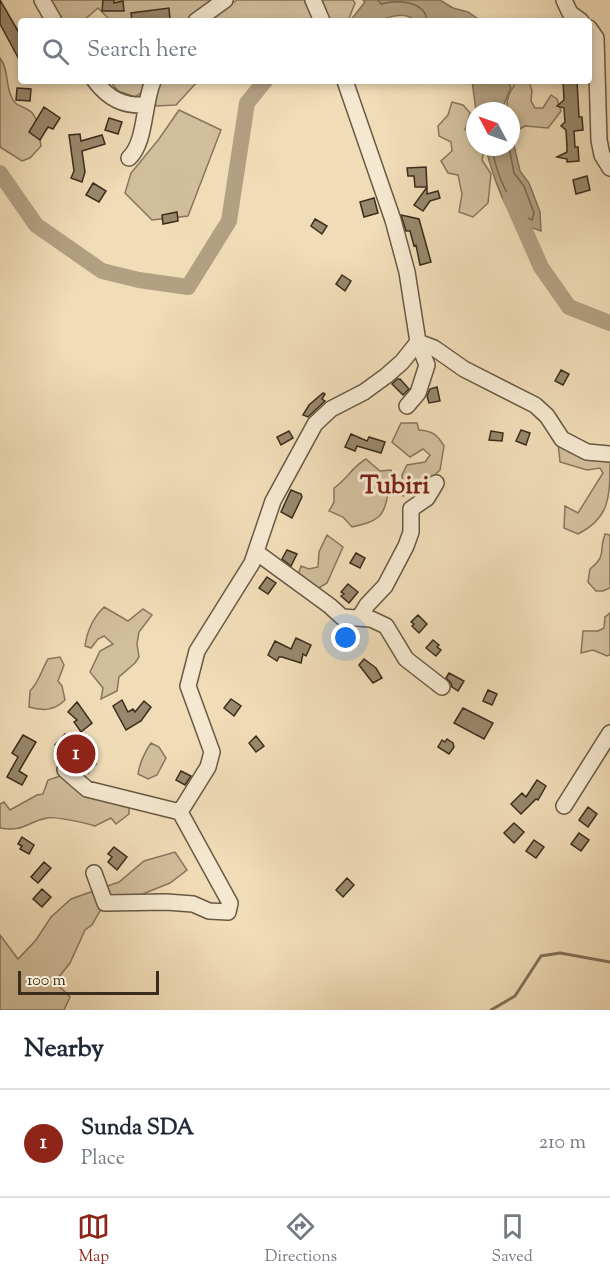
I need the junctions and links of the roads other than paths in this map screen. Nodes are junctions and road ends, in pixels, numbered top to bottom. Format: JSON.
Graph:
{"nodes":[{"id":1,"x":42,"y":0,"type":"edge"},
{"id":2,"x":225,"y":0,"type":"edge"},
{"id":3,"x":313,"y":0,"type":"edge"},
{"id":4,"x":564,"y":0,"type":"edge"},
{"id":5,"x":52,"y":18,"type":"edge"},
{"id":6,"x":200,"y":18,"type":"edge"},
{"id":7,"x":321,"y":18,"type":"edge"},
{"id":8,"x":577,"y":18,"type":"edge"},
{"id":9,"x":592,"y":32,"type":"edge"},
{"id":10,"x":97,"y":84,"type":"edge"},
{"id":11,"x":152,"y":84,"type":"edge"},
{"id":12,"x":346,"y":84,"type":"edge"},
{"id":13,"x":146,"y":105,"type":"junction"},
{"id":14,"x":129,"y":158,"type":"dead end"},
{"id":15,"x":610,"y":168,"type":"edge"},
{"id":16,"x":418,"y":342,"type":"junction"},
{"id":17,"x":407,"y":406,"type":"dead end"},
{"id":18,"x":610,"y":454,"type":"edge"},
{"id":19,"x":436,"y":483,"type":"dead end"},
{"id":20,"x":255,"y":552,"type":"junction"},
{"id":21,"x":358,"y":618,"type":"junction"},
{"id":22,"x":442,"y":687,"type":"dead end"},
{"id":23,"x":610,"y":733,"type":"edge"},
{"id":24,"x":65,"y":770,"type":"dead end"},
{"id":25,"x":564,"y":806,"type":"dead end"},
{"id":26,"x":180,"y":812,"type":"junction"},
{"id":27,"x":94,"y":873,"type":"dead end"}],
"edges":[{"from":1,"to":5,"type":"street"},
{"from":2,"to":6,"type":"street"},
{"from":3,"to":7,"type":"street"},
{"from":4,"to":8,"type":"street"},
{"from":9,"to":15,"type":"street"},
{"from":10,"to":13,"type":"street"},
{"from":11,"to":13,"type":"street"},
{"from":12,"to":16,"type":"street"},
{"from":13,"to":14,"type":"street"},
{"from":16,"to":17,"type":"street"},
{"from":16,"to":18,"type":"street"},
{"from":16,"to":20,"type":"street"},
{"from":19,"to":21,"type":"street"},
{"from":20,"to":21,"type":"street"},
{"from":20,"to":26,"type":"street"},
{"from":21,"to":22,"type":"street"},
{"from":23,"to":25,"type":"street"},
{"from":24,"to":26,"type":"street"},
{"from":26,"to":27,"type":"street"}]}
